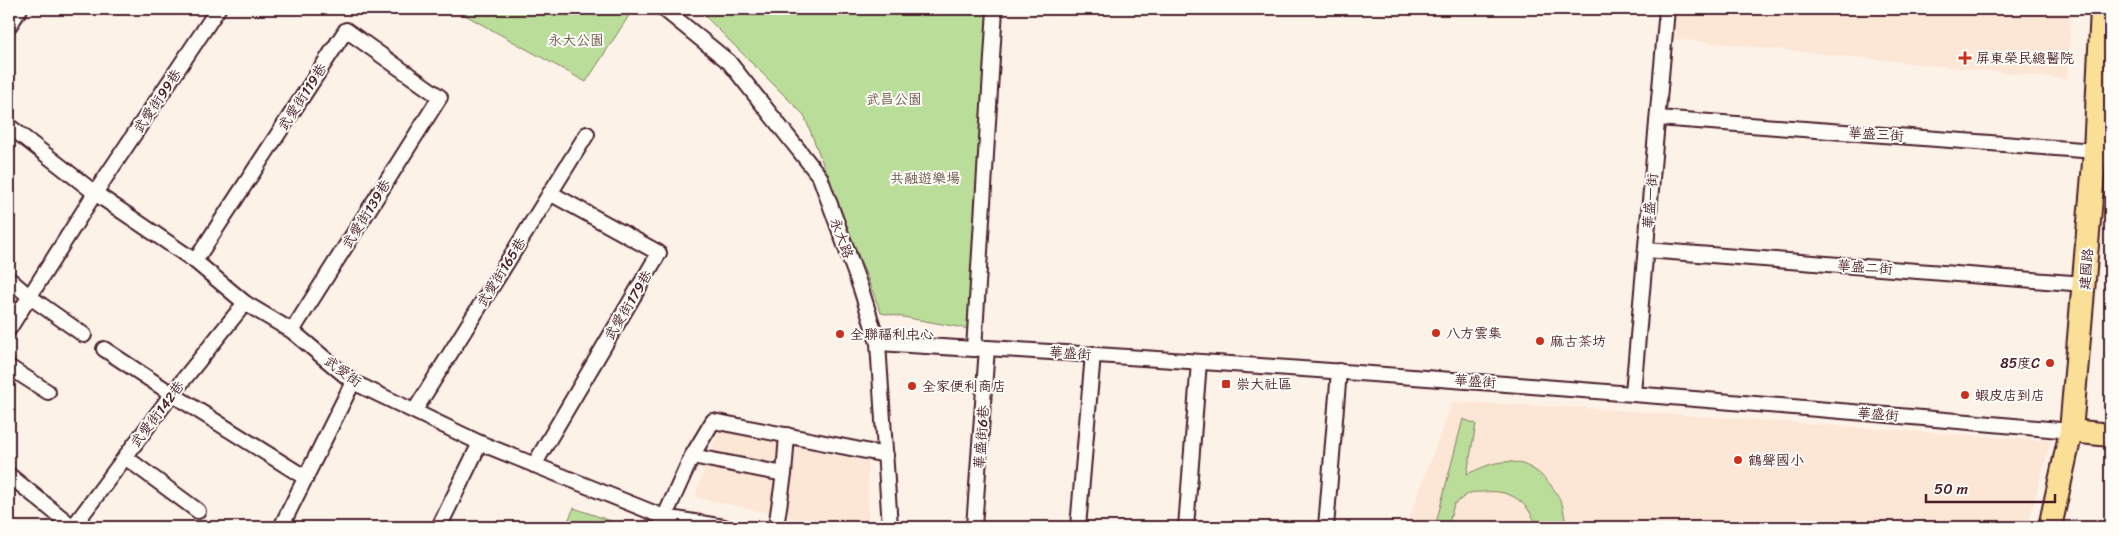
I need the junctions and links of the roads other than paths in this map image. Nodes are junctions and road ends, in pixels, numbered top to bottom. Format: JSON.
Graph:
{"nodes":[{"id":1,"x":20,"y":9,"type":"edge"},
{"id":2,"x":218,"y":9,"type":"edge"},
{"id":3,"x":664,"y":9,"type":"edge"},
{"id":4,"x":995,"y":9,"type":"edge"},
{"id":5,"x":1667,"y":9,"type":"edge"},
{"id":6,"x":2102,"y":9,"type":"edge"},
{"id":7,"x":9,"y":26,"type":"edge"},
{"id":8,"x":440,"y":97,"type":"joint"},
{"id":9,"x":1658,"y":118,"type":"junction"},
{"id":10,"x":9,"y":126,"type":"edge"},
{"id":11,"x":587,"y":134,"type":"dead end"},
{"id":12,"x":2095,"y":151,"type":"junction"},
{"id":13,"x":95,"y":193,"type":"junction"},
{"id":14,"x":550,"y":193,"type":"junction"},
{"id":15,"x":1646,"y":250,"type":"junction"},
{"id":16,"x":195,"y":261,"type":"junction"},
{"id":17,"x":9,"y":279,"type":"edge"},
{"id":18,"x":2085,"y":284,"type":"junction"},
{"id":19,"x":30,"y":297,"type":"junction"},
{"id":20,"x":245,"y":303,"type":"junction"},
{"id":21,"x":9,"y":329,"type":"edge"},
{"id":22,"x":292,"y":331,"type":"junction"},
{"id":23,"x":84,"y":335,"type":"dead end"},
{"id":24,"x":878,"y":343,"type":"junction"},
{"id":25,"x":104,"y":348,"type":"dead end"},
{"id":26,"x":980,"y":348,"type":"junction"},
{"id":27,"x":1094,"y":354,"type":"junction"},
{"id":28,"x":1199,"y":362,"type":"junction"},
{"id":29,"x":9,"y":367,"type":"edge"},
{"id":30,"x":1339,"y":371,"type":"junction"},
{"id":31,"x":353,"y":382,"type":"junction"},
{"id":32,"x":48,"y":392,"type":"dead end"},
{"id":33,"x":1633,"y":393,"type":"junction"},
{"id":34,"x":172,"y":394,"type":"junction"},
{"id":35,"x":416,"y":410,"type":"junction"},
{"id":36,"x":2071,"y":431,"type":"junction"},
{"id":37,"x":787,"y":435,"type":"junction"},
{"id":38,"x":2110,"y":435,"type":"edge"},
{"id":39,"x":480,"y":443,"type":"junction"},
{"id":40,"x":886,"y":455,"type":"junction"},
{"id":41,"x":692,"y":456,"type":"junction"},
{"id":42,"x":125,"y":457,"type":"junction"},
{"id":43,"x":534,"y":465,"type":"junction"},
{"id":44,"x":784,"y":474,"type":"junction"},
{"id":45,"x":9,"y":475,"type":"edge"},
{"id":46,"x":306,"y":478,"type":"junction"},
{"id":47,"x":198,"y":511,"type":"dead end"},
{"id":48,"x":662,"y":522,"type":"edge"},
{"id":49,"x":73,"y":527,"type":"edge"},
{"id":50,"x":280,"y":527,"type":"edge"},
{"id":51,"x":439,"y":527,"type":"edge"},
{"id":52,"x":724,"y":527,"type":"edge"},
{"id":53,"x":776,"y":527,"type":"edge"},
{"id":54,"x":890,"y":527,"type":"edge"},
{"id":55,"x":974,"y":527,"type":"edge"},
{"id":56,"x":1078,"y":527,"type":"edge"},
{"id":57,"x":1186,"y":527,"type":"edge"},
{"id":58,"x":1326,"y":527,"type":"edge"},
{"id":59,"x":2050,"y":527,"type":"edge"}],
"edges":[{"from":1,"to":7,"type":"street"},
{"from":2,"to":13,"type":"street","name":"武愛街99巷"},
{"from":3,"to":24,"type":"street","name":"永大路"},
{"from":4,"to":26,"type":"street","name":"華盛街6巷"},
{"from":5,"to":9,"type":"street","name":"華盛一街"},
{"from":6,"to":12,"type":"main road","name":"建國路"},
{"from":8,"to":16,"type":"street","name":"武愛街119巷"},
{"from":8,"to":22,"type":"street","name":"武愛街139巷"},
{"from":9,"to":12,"type":"street","name":"華盛三街"},
{"from":9,"to":15,"type":"street","name":"華盛一街"},
{"from":10,"to":13,"type":"street","name":"武愛街"},
{"from":11,"to":14,"type":"street","name":"武愛街165巷"},
{"from":12,"to":18,"type":"main road","name":"建國路"},
{"from":13,"to":16,"type":"street","name":"武愛街"},
{"from":13,"to":19,"type":"street","name":"武愛街99巷"},
{"from":14,"to":35,"type":"street","name":"武愛街165巷"},
{"from":14,"to":43,"type":"street","name":"武愛街179巷"},
{"from":15,"to":18,"type":"street","name":"華盛二街"},
{"from":15,"to":33,"type":"street","name":"華盛一街"},
{"from":16,"to":20,"type":"street","name":"武愛街"},
{"from":17,"to":19,"type":"street"},
{"from":18,"to":36,"type":"main road","name":"建國路"},
{"from":19,"to":21,"type":"street","name":"武愛街99巷"},
{"from":19,"to":23,"type":"street"},
{"from":20,"to":22,"type":"street","name":"武愛街"},
{"from":20,"to":34,"type":"street","name":"武愛街142巷"},
{"from":22,"to":31,"type":"street","name":"武愛街"},
{"from":24,"to":26,"type":"street","name":"華盛街"},
{"from":24,"to":40,"type":"street","name":"永大路"},
{"from":25,"to":34,"type":"street"},
{"from":26,"to":27,"type":"street","name":"華盛街"},
{"from":26,"to":55,"type":"street","name":"華盛街6巷"},
{"from":27,"to":28,"type":"street","name":"華盛街"},
{"from":27,"to":56,"type":"street"},
{"from":28,"to":30,"type":"street","name":"華盛街"},
{"from":28,"to":57,"type":"street"},
{"from":29,"to":32,"type":"street"},
{"from":30,"to":33,"type":"street","name":"華盛街"},
{"from":30,"to":58,"type":"street"},
{"from":31,"to":35,"type":"street","name":"武愛街"},
{"from":31,"to":46,"type":"street"},
{"from":33,"to":36,"type":"street","name":"華盛街"},
{"from":34,"to":42,"type":"street","name":"武愛街142巷"},
{"from":34,"to":46,"type":"street"},
{"from":35,"to":39,"type":"street","name":"武愛街"},
{"from":36,"to":38,"type":"main road"},
{"from":36,"to":59,"type":"main road","name":"建國路"},
{"from":37,"to":40,"type":"street"},
{"from":37,"to":41,"type":"street"},
{"from":37,"to":44,"type":"street"},
{"from":39,"to":43,"type":"street","name":"武愛街"},
{"from":39,"to":51,"type":"street"},
{"from":40,"to":54,"type":"street","name":"永大路"},
{"from":41,"to":44,"type":"street"},
{"from":41,"to":48,"type":"street"},
{"from":42,"to":47,"type":"street"},
{"from":42,"to":49,"type":"street","name":"武愛街142巷"},
{"from":43,"to":48,"type":"street","name":"武愛街"},
{"from":44,"to":53,"type":"street"},
{"from":45,"to":49,"type":"street"},
{"from":46,"to":50,"type":"street"},
{"from":48,"to":52,"type":"street","name":"武愛街"}]}
